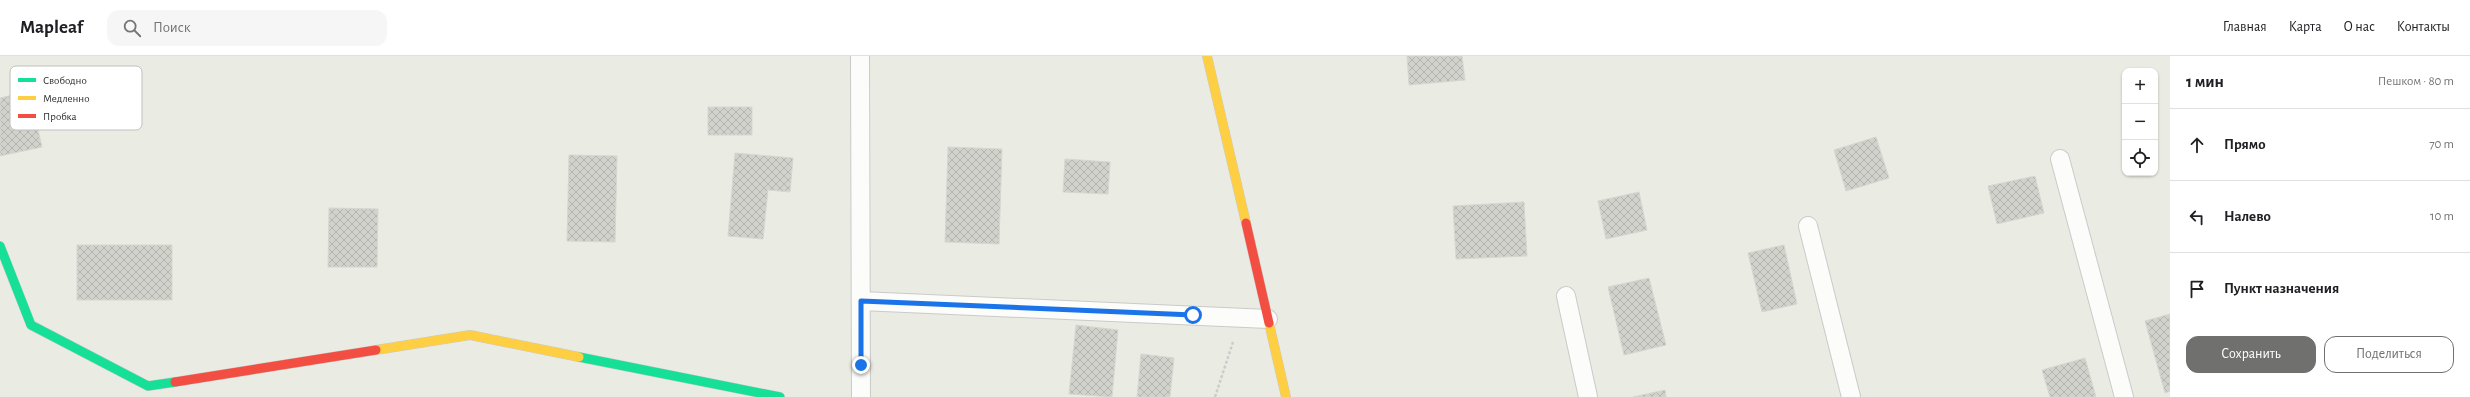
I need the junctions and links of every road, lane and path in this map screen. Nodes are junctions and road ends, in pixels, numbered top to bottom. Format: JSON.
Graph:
{"nodes":[{"id":1,"x":860,"y":56,"type":"edge"},
{"id":2,"x":1207,"y":56,"type":"edge"},
{"id":3,"x":2060,"y":159,"type":"dead end"},
{"id":4,"x":1808,"y":226,"type":"dead end"},
{"id":5,"x":0,"y":246,"type":"edge"},
{"id":6,"x":1566,"y":296,"type":"dead end"},
{"id":7,"x":861,"y":301,"type":"junction"},
{"id":8,"x":1241,"y":317,"type":"junction"},
{"id":9,"x":1268,"y":319,"type":"junction"},
{"id":10,"x":780,"y":397,"type":"edge"},
{"id":11,"x":861,"y":397,"type":"edge"},
{"id":12,"x":1215,"y":397,"type":"edge"},
{"id":13,"x":1286,"y":397,"type":"edge"},
{"id":14,"x":1588,"y":397,"type":"edge"},
{"id":15,"x":1851,"y":397,"type":"edge"},
{"id":16,"x":2124,"y":397,"type":"edge"}],
"edges":[{"from":1,"to":7,"type":"lane"},
{"from":2,"to":9,"type":"street"},
{"from":3,"to":16,"type":"lane"},
{"from":4,"to":15,"type":"lane"},
{"from":5,"to":10,"type":"street"},
{"from":6,"to":14,"type":"lane"},
{"from":7,"to":8,"type":"lane"},
{"from":7,"to":11,"type":"lane"},
{"from":8,"to":9,"type":"lane"},
{"from":8,"to":12,"type":"path"},
{"from":9,"to":13,"type":"street"}]}
